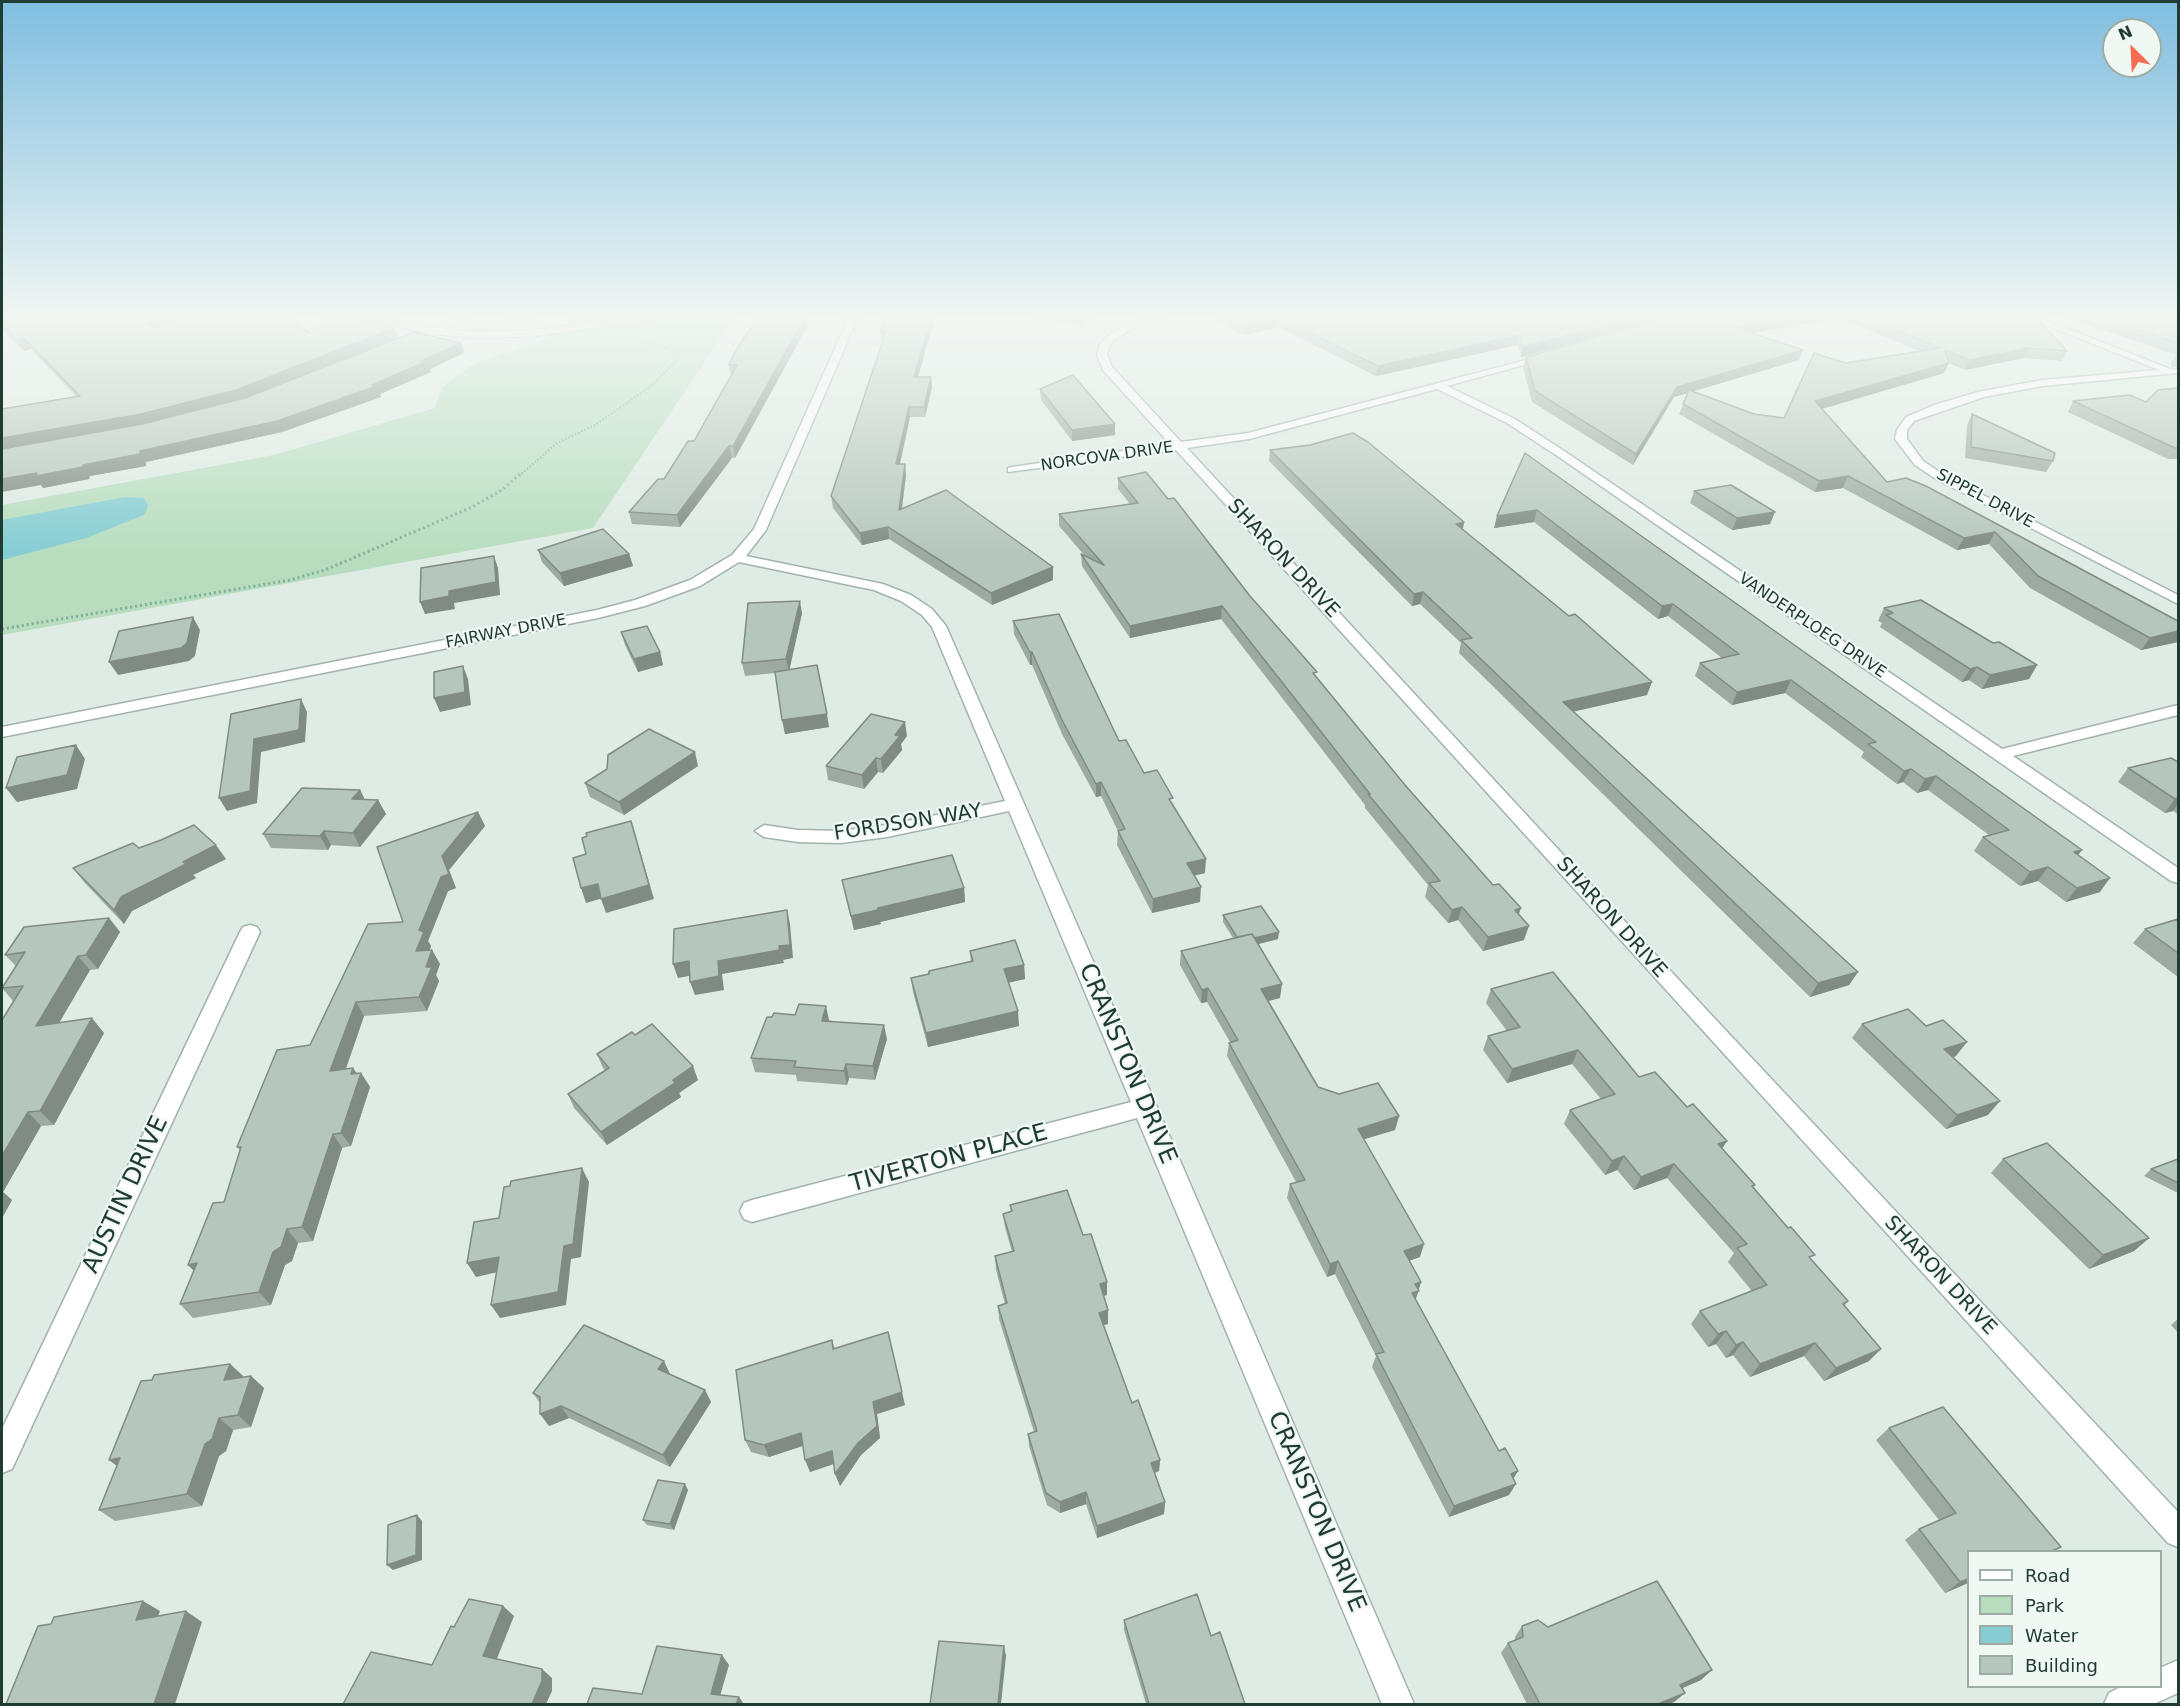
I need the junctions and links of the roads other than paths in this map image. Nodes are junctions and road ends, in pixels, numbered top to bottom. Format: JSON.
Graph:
{"nodes":[{"id":1,"x":819,"y":397,"type":"edge"},
{"id":2,"x":1133,"y":397,"type":"edge"},
{"id":3,"x":1400,"y":397,"type":"edge"},
{"id":4,"x":1462,"y":397,"type":"edge"},
{"id":5,"x":1973,"y":397,"type":"edge"},
{"id":6,"x":1180,"y":447,"type":"junction"},
{"id":7,"x":1012,"y":470,"type":"dead end"},
{"id":8,"x":736,"y":558,"type":"junction"},
{"id":9,"x":2178,"y":600,"type":"edge"},
{"id":10,"x":2178,"y":710,"type":"edge"},
{"id":11,"x":2,"y":732,"type":"edge"},
{"id":12,"x":2000,"y":754,"type":"junction"},
{"id":13,"x":1016,"y":804,"type":"junction"},
{"id":14,"x":764,"y":831,"type":"dead end"},
{"id":15,"x":2178,"y":877,"type":"edge"},
{"id":16,"x":249,"y":932,"type":"dead end"},
{"id":17,"x":1146,"y":1107,"type":"junction"},
{"id":18,"x":752,"y":1212,"type":"dead end"},
{"id":19,"x":2,"y":1459,"type":"edge"},
{"id":20,"x":2178,"y":1533,"type":"edge"},
{"id":21,"x":2178,"y":1676,"type":"edge"},
{"id":22,"x":2162,"y":1684,"type":"edge"},
{"id":23,"x":2155,"y":1688,"type":"edge"},
{"id":24,"x":1398,"y":1704,"type":"edge"},
{"id":25,"x":2120,"y":1704,"type":"edge"}],
"edges":[{"from":1,"to":8,"type":"street","name":"FAIRWAY DRIVE"},
{"from":2,"to":6,"type":"street","name":"SHARON DRIVE"},
{"from":3,"to":6,"type":"street","name":"NORCOVA DRIVE"},
{"from":4,"to":12,"type":"street","name":"VANDERPLOEG DRIVE"},
{"from":5,"to":9,"type":"street","name":"SIPPEL DRIVE"},
{"from":6,"to":7,"type":"street","name":"NORCOVA DRIVE"},
{"from":6,"to":20,"type":"street","name":"SHARON DRIVE"},
{"from":8,"to":11,"type":"street","name":"FAIRWAY DRIVE"},
{"from":8,"to":13,"type":"street","name":"CRANSTON DRIVE"},
{"from":10,"to":12,"type":"street"},
{"from":12,"to":15,"type":"street","name":"VANDERPLOEG DRIVE"},
{"from":13,"to":14,"type":"street","name":"FORDSON WAY"},
{"from":13,"to":17,"type":"street","name":"CRANSTON DRIVE"},
{"from":16,"to":19,"type":"street","name":"AUSTIN DRIVE"},
{"from":17,"to":18,"type":"street","name":"TIVERTON PLACE"},
{"from":17,"to":24,"type":"street","name":"CRANSTON DRIVE"},
{"from":21,"to":22,"type":"street"},
{"from":23,"to":25,"type":"street"}]}
